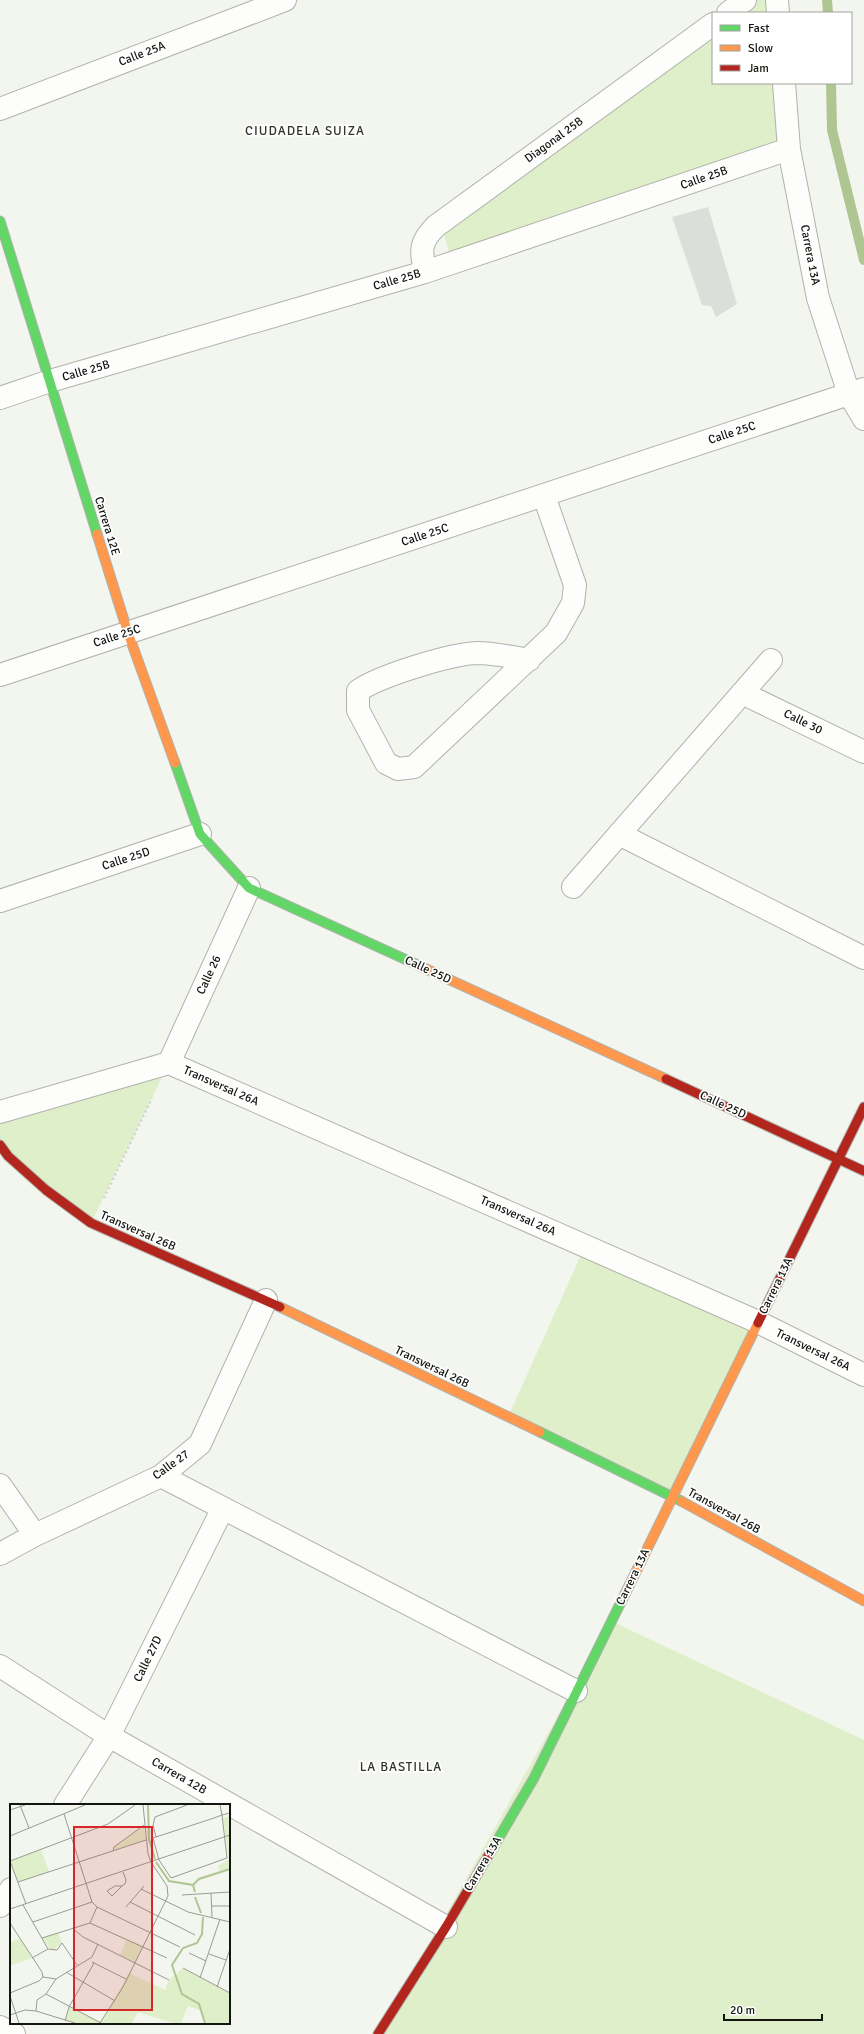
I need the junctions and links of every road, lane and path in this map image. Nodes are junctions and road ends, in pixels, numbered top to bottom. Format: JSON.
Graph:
{"nodes":[{"id":1,"x":285,"y":0,"type":"edge"},
{"id":2,"x":745,"y":0,"type":"edge"},
{"id":3,"x":777,"y":0,"type":"edge"},
{"id":4,"x":729,"y":12,"type":"edge"},
{"id":5,"x":778,"y":12,"type":"edge"},
{"id":6,"x":712,"y":25,"type":"edge"},
{"id":7,"x":784,"y":84,"type":"edge"},
{"id":8,"x":0,"y":109,"type":"edge"},
{"id":9,"x":790,"y":149,"type":"junction"},
{"id":10,"x":0,"y":221,"type":"edge"},
{"id":11,"x":425,"y":272,"type":"junction"},
{"id":12,"x":50,"y":381,"type":"junction"},
{"id":13,"x":856,"y":392,"type":"edge"},
{"id":14,"x":0,"y":398,"type":"edge"},
{"id":15,"x":864,"y":419,"type":"edge"},
{"id":16,"x":544,"y":496,"type":"junction"},
{"id":17,"x":128,"y":633,"type":"junction"},
{"id":18,"x":529,"y":660,"type":"junction"},
{"id":19,"x":771,"y":660,"type":"dead end"},
{"id":20,"x":0,"y":675,"type":"edge"},
{"id":21,"x":742,"y":693,"type":"junction"},
{"id":22,"x":864,"y":752,"type":"edge"},
{"id":23,"x":200,"y":834,"type":"junction"},
{"id":24,"x":619,"y":834,"type":"junction"},
{"id":25,"x":572,"y":887,"type":"dead end"},
{"id":26,"x":250,"y":888,"type":"junction"},
{"id":27,"x":0,"y":901,"type":"edge"},
{"id":28,"x":864,"y":958,"type":"edge"},
{"id":29,"x":169,"y":1063,"type":"junction"},
{"id":30,"x":864,"y":1107,"type":"edge"},
{"id":31,"x":0,"y":1112,"type":"edge"},
{"id":32,"x":0,"y":1145,"type":"edge"},
{"id":33,"x":839,"y":1158,"type":"junction"},
{"id":34,"x":864,"y":1171,"type":"edge"},
{"id":35,"x":91,"y":1223,"type":"junction"},
{"id":36,"x":266,"y":1300,"type":"junction"},
{"id":37,"x":758,"y":1322,"type":"junction"},
{"id":38,"x":864,"y":1375,"type":"edge"},
{"id":39,"x":160,"y":1476,"type":"junction"},
{"id":40,"x":0,"y":1485,"type":"edge"},
{"id":41,"x":672,"y":1496,"type":"junction"},
{"id":42,"x":223,"y":1508,"type":"junction"},
{"id":43,"x":35,"y":1535,"type":"junction"},
{"id":44,"x":0,"y":1554,"type":"edge"},
{"id":45,"x":864,"y":1601,"type":"edge"},
{"id":46,"x":0,"y":1666,"type":"edge"},
{"id":47,"x":576,"y":1691,"type":"junction"},
{"id":48,"x":109,"y":1736,"type":"junction"},
{"id":49,"x":66,"y":1804,"type":"edge"},
{"id":50,"x":229,"y":1804,"type":"edge"},
{"id":51,"x":230,"y":1805,"type":"edge"},
{"id":52,"x":10,"y":1891,"type":"edge"},
{"id":53,"x":0,"y":1906,"type":"edge"},
{"id":54,"x":446,"y":1927,"type":"junction"},
{"id":55,"x":0,"y":2027,"type":"edge"},
{"id":56,"x":14,"y":2034,"type":"edge"},
{"id":57,"x":378,"y":2034,"type":"edge"}],
"edges":[{"from":1,"to":8,"type":"street","name":"Calle 25A"},
{"from":2,"to":4,"type":"street"},
{"from":3,"to":5,"type":"street"},
{"from":6,"to":11,"type":"street","name":"Diagonal 25B"},
{"from":7,"to":9,"type":"street","name":"Carrera 13A"},
{"from":9,"to":11,"type":"street","name":"Calle 25B"},
{"from":9,"to":13,"type":"street","name":"Carrera 13A"},
{"from":10,"to":12,"type":"street","name":"Carrera 12E"},
{"from":11,"to":12,"type":"street","name":"Calle 25B"},
{"from":12,"to":14,"type":"street","name":"Calle 25B"},
{"from":12,"to":17,"type":"street","name":"Carrera 12E"},
{"from":13,"to":15,"type":"street","name":"Carrera 13A"},
{"from":13,"to":16,"type":"street","name":"Calle 25C"},
{"from":16,"to":17,"type":"street","name":"Calle 25C"},
{"from":16,"to":18,"type":"street"},
{"from":17,"to":20,"type":"street","name":"Calle 25C"},
{"from":17,"to":23,"type":"street","name":"Carrera 12E"},
{"from":18,"to":18,"type":"street"},
{"from":19,"to":21,"type":"street"},
{"from":21,"to":22,"type":"street","name":"Calle 30"},
{"from":21,"to":24,"type":"street"},
{"from":23,"to":26,"type":"street","name":"Calle 25D"},
{"from":23,"to":27,"type":"street","name":"Calle 25D"},
{"from":24,"to":25,"type":"street"},
{"from":24,"to":28,"type":"street"},
{"from":26,"to":29,"type":"street","name":"Calle 26"},
{"from":26,"to":33,"type":"street","name":"Calle 25D"},
{"from":29,"to":31,"type":"street"},
{"from":29,"to":35,"type":"path"},
{"from":29,"to":37,"type":"street","name":"Transversal 26A"},
{"from":30,"to":33,"type":"street","name":"Carrera 13A"},
{"from":32,"to":35,"type":"street","name":"Transversal 26B"},
{"from":33,"to":34,"type":"street","name":"Calle 25D"},
{"from":33,"to":37,"type":"street","name":"Carrera 13A"},
{"from":35,"to":36,"type":"street","name":"Transversal 26B"},
{"from":36,"to":39,"type":"street","name":"Calle 27"},
{"from":36,"to":41,"type":"street","name":"Transversal 26B"},
{"from":37,"to":38,"type":"street","name":"Transversal 26A"},
{"from":37,"to":41,"type":"street","name":"Carrera 13A"},
{"from":39,"to":42,"type":"street"},
{"from":39,"to":43,"type":"street","name":"Calle 27"},
{"from":40,"to":43,"type":"street"},
{"from":41,"to":45,"type":"street","name":"Transversal 26B"},
{"from":41,"to":47,"type":"street","name":"Carrera 13A"},
{"from":42,"to":47,"type":"street"},
{"from":42,"to":48,"type":"street","name":"Calle 27D"},
{"from":43,"to":44,"type":"street","name":"Calle 27"},
{"from":46,"to":48,"type":"street","name":"Carrera 12B"},
{"from":47,"to":54,"type":"street","name":"Carrera 13A"},
{"from":48,"to":49,"type":"street","name":"Calle 27D"},
{"from":48,"to":50,"type":"street","name":"Carrera 12B"},
{"from":51,"to":54,"type":"street","name":"Carrera 12B"},
{"from":52,"to":53,"type":"street"},
{"from":54,"to":57,"type":"street","name":"Carrera 13A"},
{"from":55,"to":56,"type":"street"}]}
